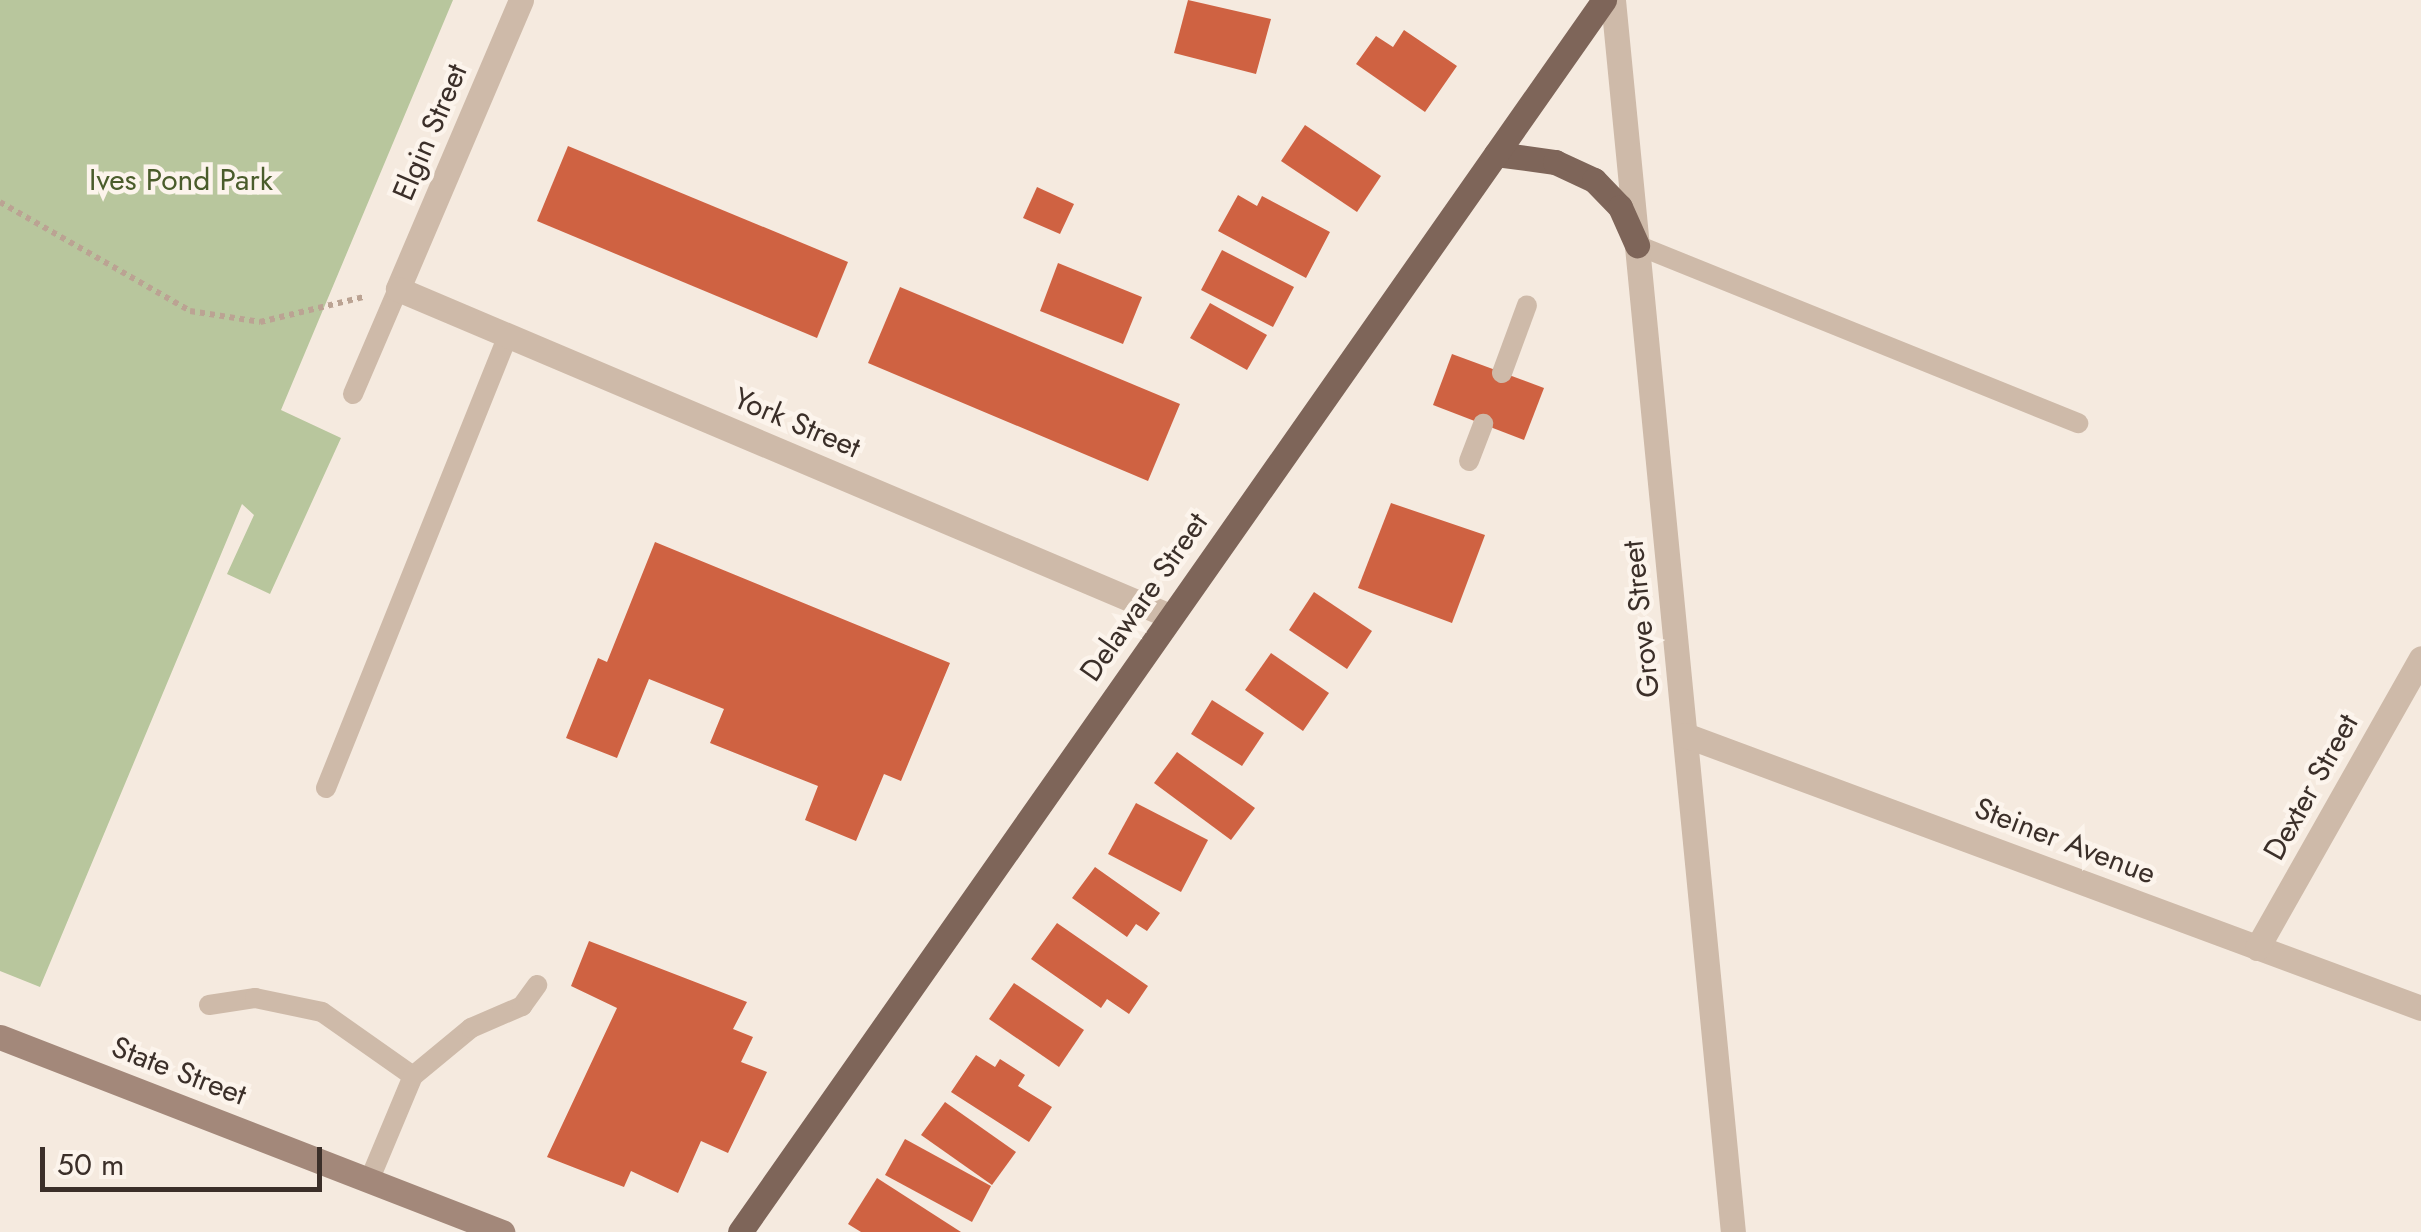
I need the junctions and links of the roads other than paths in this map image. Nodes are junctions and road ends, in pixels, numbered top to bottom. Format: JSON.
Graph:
{"nodes":[{"id":1,"x":522,"y":0,"type":"edge"},
{"id":2,"x":1604,"y":0,"type":"edge"},
{"id":3,"x":1613,"y":0,"type":"edge"},
{"id":4,"x":1496,"y":154,"type":"junction"},
{"id":5,"x":1637,"y":245,"type":"junction"},
{"id":6,"x":398,"y":289,"type":"junction"},
{"id":7,"x":1526,"y":305,"type":"dead end"},
{"id":8,"x":508,"y":336,"type":"junction"},
{"id":9,"x":1502,"y":372,"type":"dead end"},
{"id":10,"x":354,"y":394,"type":"dead end"},
{"id":11,"x":2078,"y":423,"type":"dead end"},
{"id":12,"x":1483,"y":424,"type":"dead end"},
{"id":13,"x":1469,"y":460,"type":"dead end"},
{"id":14,"x":1170,"y":616,"type":"junction"},
{"id":15,"x":2421,"y":658,"type":"edge"},
{"id":16,"x":1685,"y":734,"type":"junction"},
{"id":17,"x":326,"y":788,"type":"dead end"},
{"id":18,"x":2258,"y":948,"type":"junction"},
{"id":19,"x":537,"y":985,"type":"dead end"},
{"id":20,"x":209,"y":1006,"type":"dead end"},
{"id":21,"x":2421,"y":1008,"type":"edge"},
{"id":22,"x":0,"y":1037,"type":"edge"},
{"id":23,"x":414,"y":1076,"type":"junction"},
{"id":24,"x":369,"y":1181,"type":"junction"},
{"id":25,"x":502,"y":1232,"type":"edge"},
{"id":26,"x":740,"y":1232,"type":"edge"},
{"id":27,"x":1734,"y":1232,"type":"edge"}],
"edges":[{"from":1,"to":6,"type":"street","name":"Elgin Street"},
{"from":2,"to":4,"type":"main road","name":"Delaware Street"},
{"from":3,"to":5,"type":"street","name":"Grove Street"},
{"from":4,"to":5,"type":"main road"},
{"from":4,"to":14,"type":"main road","name":"Delaware Street"},
{"from":5,"to":11,"type":"lane"},
{"from":5,"to":16,"type":"street","name":"Grove Street"},
{"from":6,"to":8,"type":"street","name":"York Street"},
{"from":6,"to":10,"type":"lane"},
{"from":7,"to":9,"type":"lane"},
{"from":8,"to":14,"type":"street","name":"York Street"},
{"from":8,"to":17,"type":"lane"},
{"from":12,"to":13,"type":"lane"},
{"from":14,"to":26,"type":"main road","name":"Delaware Street"},
{"from":15,"to":18,"type":"street","name":"Dexter Street"},
{"from":16,"to":18,"type":"street","name":"Steiner Avenue"},
{"from":16,"to":27,"type":"street","name":"Grove Street"},
{"from":18,"to":21,"type":"street","name":"Steiner Avenue"},
{"from":19,"to":23,"type":"lane"},
{"from":20,"to":23,"type":"lane"},
{"from":22,"to":24,"type":"street","name":"State Street"},
{"from":23,"to":24,"type":"lane"},
{"from":24,"to":25,"type":"street","name":"State Street"}]}
